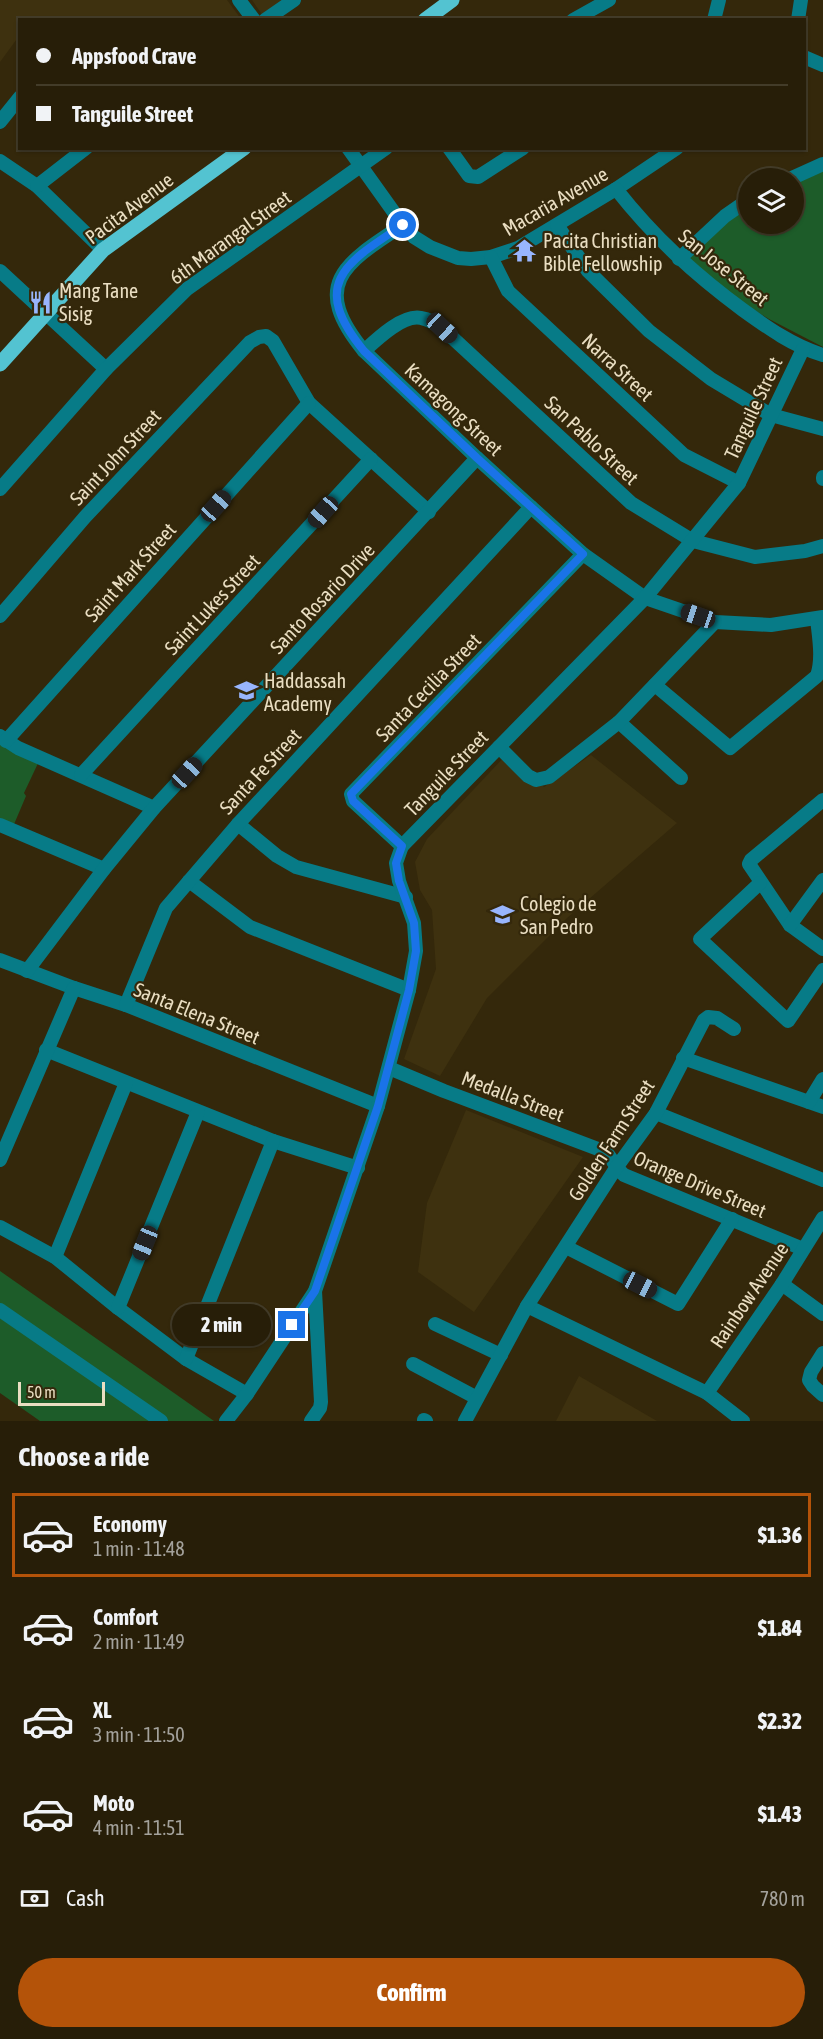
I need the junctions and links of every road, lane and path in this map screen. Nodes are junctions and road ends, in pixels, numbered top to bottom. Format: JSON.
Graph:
{"nodes":[{"id":1,"x":239,"y":0,"type":"edge"},
{"id":2,"x":294,"y":0,"type":"edge"},
{"id":3,"x":452,"y":0,"type":"edge"},
{"id":4,"x":609,"y":0,"type":"edge"},
{"id":5,"x":719,"y":0,"type":"edge"},
{"id":6,"x":801,"y":0,"type":"edge"},
{"id":7,"x":252,"y":18,"type":"edge"},
{"id":8,"x":268,"y":18,"type":"edge"},
{"id":9,"x":427,"y":18,"type":"edge"},
{"id":10,"x":577,"y":18,"type":"edge"},
{"id":11,"x":715,"y":18,"type":"edge"},
{"id":12,"x":798,"y":18,"type":"edge"},
{"id":13,"x":806,"y":58,"type":"edge"},
{"id":14,"x":823,"y":65,"type":"edge"},
{"id":15,"x":18,"y":100,"type":"edge"},
{"id":16,"x":0,"y":122,"type":"edge"},
{"id":17,"x":83,"y":150,"type":"edge"},
{"id":18,"x":241,"y":150,"type":"edge"},
{"id":19,"x":349,"y":150,"type":"edge"},
{"id":20,"x":383,"y":150,"type":"edge"},
{"id":21,"x":450,"y":150,"type":"edge"},
{"id":22,"x":521,"y":150,"type":"edge"},
{"id":23,"x":674,"y":150,"type":"edge"},
{"id":24,"x":0,"y":161,"type":"edge"},
{"id":25,"x":823,"y":164,"type":"edge"},
{"id":26,"x":361,"y":167,"type":"junction"},
{"id":27,"x":804,"y":173,"type":"edge"},
{"id":28,"x":37,"y":186,"type":"junction"},
{"id":29,"x":616,"y":189,"type":"junction"},
{"id":30,"x":738,"y":207,"type":"edge"},
{"id":31,"x":403,"y":225,"type":"junction"},
{"id":32,"x":557,"y":225,"type":"junction"},
{"id":33,"x":103,"y":250,"type":"junction"},
{"id":34,"x":491,"y":257,"type":"junction"},
{"id":35,"x":679,"y":259,"type":"junction"},
{"id":36,"x":0,"y":271,"type":"edge"},
{"id":37,"x":46,"y":312,"type":"junction"},
{"id":38,"x":803,"y":349,"type":"junction"},
{"id":39,"x":364,"y":351,"type":"junction"},
{"id":40,"x":823,"y":355,"type":"edge"},
{"id":41,"x":0,"y":364,"type":"edge"},
{"id":42,"x":106,"y":369,"type":"junction"},
{"id":43,"x":309,"y":403,"type":"junction"},
{"id":44,"x":771,"y":415,"type":"junction"},
{"id":45,"x":823,"y":429,"type":"edge"},
{"id":46,"x":477,"y":458,"type":"junction"},
{"id":47,"x":371,"y":459,"type":"junction"},
{"id":48,"x":739,"y":483,"type":"junction"},
{"id":49,"x":0,"y":489,"type":"edge"},
{"id":50,"x":531,"y":507,"type":"junction"},
{"id":51,"x":429,"y":512,"type":"junction"},
{"id":52,"x":693,"y":541,"type":"junction"},
{"id":53,"x":823,"y":546,"type":"edge"},
{"id":54,"x":583,"y":554,"type":"junction"},
{"id":55,"x":645,"y":598,"type":"junction"},
{"id":56,"x":0,"y":616,"type":"edge"},
{"id":57,"x":820,"y":618,"type":"edge"},
{"id":58,"x":715,"y":622,"type":"junction"},
{"id":59,"x":655,"y":685,"type":"junction"},
{"id":60,"x":619,"y":722,"type":"junction"},
{"id":61,"x":3,"y":738,"type":"edge"},
{"id":62,"x":499,"y":747,"type":"junction"},
{"id":63,"x":81,"y":775,"type":"junction"},
{"id":64,"x":681,"y":777,"type":"dead end"},
{"id":65,"x":823,"y":800,"type":"edge"},
{"id":66,"x":154,"y":808,"type":"junction"},
{"id":67,"x":238,"y":824,"type":"junction"},
{"id":68,"x":0,"y":825,"type":"edge"},
{"id":69,"x":402,"y":846,"type":"junction"},
{"id":70,"x":104,"y":869,"type":"junction"},
{"id":71,"x":823,"y":880,"type":"edge"},
{"id":72,"x":189,"y":881,"type":"junction"},
{"id":73,"x":760,"y":883,"type":"junction"},
{"id":74,"x":406,"y":897,"type":"junction"},
{"id":75,"x":790,"y":925,"type":"junction"},
{"id":76,"x":823,"y":949,"type":"edge"},
{"id":77,"x":0,"y":960,"type":"edge"},
{"id":78,"x":823,"y":970,"type":"edge"},
{"id":79,"x":27,"y":971,"type":"junction"},
{"id":80,"x":74,"y":988,"type":"junction"},
{"id":81,"x":409,"y":990,"type":"junction"},
{"id":82,"x":126,"y":1005,"type":"junction"},
{"id":83,"x":734,"y":1029,"type":"dead end"},
{"id":84,"x":46,"y":1050,"type":"junction"},
{"id":85,"x":683,"y":1058,"type":"junction"},
{"id":86,"x":389,"y":1068,"type":"junction"},
{"id":87,"x":823,"y":1079,"type":"edge"},
{"id":88,"x":126,"y":1083,"type":"junction"},
{"id":89,"x":808,"y":1102,"type":"junction"},
{"id":90,"x":378,"y":1106,"type":"junction"},
{"id":91,"x":823,"y":1107,"type":"edge"},
{"id":92,"x":198,"y":1112,"type":"junction"},
{"id":93,"x":656,"y":1113,"type":"junction"},
{"id":94,"x":273,"y":1141,"type":"junction"},
{"id":95,"x":0,"y":1160,"type":"edge"},
{"id":96,"x":358,"y":1168,"type":"junction"},
{"id":97,"x":616,"y":1168,"type":"junction"},
{"id":98,"x":823,"y":1180,"type":"edge"},
{"id":99,"x":823,"y":1218,"type":"edge"},
{"id":100,"x":732,"y":1219,"type":"junction"},
{"id":101,"x":0,"y":1227,"type":"edge"},
{"id":102,"x":566,"y":1247,"type":"junction"},
{"id":103,"x":803,"y":1250,"type":"junction"},
{"id":104,"x":55,"y":1257,"type":"junction"},
{"id":105,"x":782,"y":1284,"type":"junction"},
{"id":106,"x":315,"y":1291,"type":"junction"},
{"id":107,"x":527,"y":1306,"type":"junction"},
{"id":108,"x":118,"y":1308,"type":"junction"},
{"id":109,"x":0,"y":1310,"type":"edge"},
{"id":110,"x":823,"y":1314,"type":"edge"},
{"id":111,"x":435,"y":1324,"type":"dead end"},
{"id":112,"x":823,"y":1353,"type":"edge"},
{"id":113,"x":501,"y":1355,"type":"junction"},
{"id":114,"x":186,"y":1359,"type":"junction"},
{"id":115,"x":413,"y":1364,"type":"dead end"},
{"id":116,"x":707,"y":1393,"type":"junction"},
{"id":117,"x":247,"y":1394,"type":"junction"},
{"id":118,"x":823,"y":1395,"type":"edge"},
{"id":119,"x":477,"y":1398,"type":"junction"},
{"id":120,"x":161,"y":1421,"type":"edge"},
{"id":121,"x":226,"y":1421,"type":"edge"},
{"id":122,"x":311,"y":1421,"type":"edge"},
{"id":123,"x":465,"y":1421,"type":"edge"},
{"id":124,"x":743,"y":1421,"type":"edge"}],
"edges":[{"from":1,"to":7,"type":"street"},
{"from":2,"to":8,"type":"street"},
{"from":3,"to":9,"type":"main road"},
{"from":4,"to":10,"type":"street"},
{"from":5,"to":11,"type":"street"},
{"from":6,"to":12,"type":"street"},
{"from":13,"to":14,"type":"street"},
{"from":15,"to":16,"type":"street"},
{"from":17,"to":28,"type":"street"},
{"from":18,"to":33,"type":"main road","name":"Pacita Avenue"},
{"from":19,"to":26,"type":"street","name":"Macaria Avenue"},
{"from":20,"to":26,"type":"street","name":"6th Marangal Street"},
{"from":21,"to":22,"type":"street"},
{"from":23,"to":29,"type":"street","name":"Macaria Avenue"},
{"from":24,"to":28,"type":"street"},
{"from":25,"to":27,"type":"street"},
{"from":26,"to":31,"type":"street","name":"Macaria Avenue"},
{"from":26,"to":42,"type":"street","name":"6th Marangal Street"},
{"from":28,"to":33,"type":"street"},
{"from":29,"to":32,"type":"street","name":"Macaria Avenue"},
{"from":29,"to":35,"type":"street","name":"San Jose Street"},
{"from":30,"to":35,"type":"street"},
{"from":31,"to":34,"type":"street","name":"Macaria Avenue"},
{"from":31,"to":39,"type":"street","name":"Kamagong Street"},
{"from":32,"to":34,"type":"street","name":"Macaria Avenue"},
{"from":32,"to":44,"type":"street"},
{"from":33,"to":37,"type":"main road","name":"Pacita Avenue"},
{"from":34,"to":48,"type":"street","name":"Narra Street"},
{"from":35,"to":38,"type":"street","name":"San Jose Street"},
{"from":36,"to":37,"type":"street"},
{"from":37,"to":41,"type":"main road","name":"Pacita Avenue"},
{"from":37,"to":42,"type":"street"},
{"from":38,"to":40,"type":"street","name":"San Jose Street"},
{"from":38,"to":44,"type":"street","name":"Tanguile Street"},
{"from":39,"to":46,"type":"street","name":"Kamagong Street"},
{"from":39,"to":52,"type":"street","name":"San Pablo Street"},
{"from":42,"to":49,"type":"street","name":"6th Marangal Street"},
{"from":43,"to":47,"type":"street"},
{"from":43,"to":56,"type":"street","name":"Saint John Street"},
{"from":43,"to":61,"type":"street","name":"Saint Mark Street"},
{"from":44,"to":45,"type":"street"},
{"from":44,"to":48,"type":"street","name":"Tanguile Street"},
{"from":46,"to":50,"type":"street","name":"Kamagong Street"},
{"from":46,"to":51,"type":"street","name":"Santo Rosario Drive"},
{"from":47,"to":51,"type":"street"},
{"from":47,"to":63,"type":"street","name":"Saint Lukes Street"},
{"from":48,"to":52,"type":"street","name":"Tanguile Street"},
{"from":50,"to":54,"type":"street","name":"Kamagong Street"},
{"from":50,"to":67,"type":"street","name":"Santa Fe Street"},
{"from":51,"to":66,"type":"street","name":"Santo Rosario Drive"},
{"from":52,"to":53,"type":"street","name":"San Pablo Street"},
{"from":52,"to":55,"type":"street","name":"Tanguile Street"},
{"from":54,"to":55,"type":"street","name":"Kamagong Street"},
{"from":54,"to":69,"type":"street","name":"Santa Cecilia Street"},
{"from":55,"to":58,"type":"street","name":"Kamagong Street"},
{"from":55,"to":62,"type":"street","name":"Tanguile Street"},
{"from":57,"to":58,"type":"street","name":"Kamagong Street"},
{"from":57,"to":59,"type":"street"},
{"from":58,"to":59,"type":"street"},
{"from":59,"to":60,"type":"street"},
{"from":60,"to":62,"type":"street"},
{"from":60,"to":64,"type":"street"},
{"from":61,"to":63,"type":"street"},
{"from":62,"to":69,"type":"street","name":"Tanguile Street"},
{"from":63,"to":66,"type":"street"},
{"from":65,"to":73,"type":"street"},
{"from":66,"to":70,"type":"street","name":"Santo Rosario Drive"},
{"from":67,"to":72,"type":"street","name":"Santa Fe Street"},
{"from":67,"to":74,"type":"street"},
{"from":68,"to":70,"type":"street"},
{"from":69,"to":74,"type":"street","name":"Tanguile Street"},
{"from":70,"to":79,"type":"street","name":"Santo Rosario Drive"},
{"from":71,"to":75,"type":"street"},
{"from":72,"to":81,"type":"street"},
{"from":72,"to":82,"type":"street","name":"Santa Fe Street"},
{"from":73,"to":75,"type":"street"},
{"from":73,"to":78,"type":"street"},
{"from":74,"to":81,"type":"street","name":"Tanguile Street"},
{"from":75,"to":76,"type":"street"},
{"from":77,"to":79,"type":"street","name":"Santa Elena Street"},
{"from":79,"to":80,"type":"street","name":"Santa Elena Street"},
{"from":80,"to":82,"type":"street","name":"Santa Elena Street"},
{"from":80,"to":84,"type":"street"},
{"from":81,"to":86,"type":"street","name":"Tanguile Street"},
{"from":82,"to":90,"type":"street","name":"Santa Elena Street"},
{"from":83,"to":85,"type":"street","name":"Golden Farm Street"},
{"from":84,"to":88,"type":"street"},
{"from":84,"to":95,"type":"street"},
{"from":85,"to":89,"type":"street"},
{"from":85,"to":93,"type":"street","name":"Golden Farm Street"},
{"from":86,"to":90,"type":"street","name":"Tanguile Street"},
{"from":86,"to":97,"type":"street","name":"Medalla Street"},
{"from":87,"to":89,"type":"street"},
{"from":88,"to":92,"type":"street"},
{"from":88,"to":104,"type":"street"},
{"from":89,"to":91,"type":"street"},
{"from":90,"to":96,"type":"street","name":"Tanguile Street"},
{"from":92,"to":94,"type":"street"},
{"from":92,"to":108,"type":"street"},
{"from":93,"to":97,"type":"street","name":"Golden Farm Street"},
{"from":93,"to":98,"type":"street"},
{"from":94,"to":96,"type":"street"},
{"from":94,"to":114,"type":"street"},
{"from":96,"to":106,"type":"street","name":"Tanguile Street"},
{"from":97,"to":100,"type":"street","name":"Orange Drive Street"},
{"from":97,"to":102,"type":"street","name":"Golden Farm Street"},
{"from":99,"to":103,"type":"street","name":"Rainbow Avenue"},
{"from":100,"to":102,"type":"street"},
{"from":100,"to":103,"type":"street","name":"Orange Drive Street"},
{"from":101,"to":104,"type":"street"},
{"from":102,"to":107,"type":"street","name":"Golden Farm Street"},
{"from":103,"to":105,"type":"street","name":"Rainbow Avenue"},
{"from":104,"to":108,"type":"street"},
{"from":105,"to":110,"type":"street"},
{"from":105,"to":116,"type":"street","name":"Rainbow Avenue"},
{"from":106,"to":117,"type":"street","name":"Tanguile Street"},
{"from":106,"to":122,"type":"street"},
{"from":107,"to":113,"type":"street","name":"Golden Farm Street"},
{"from":107,"to":116,"type":"street"},
{"from":108,"to":114,"type":"street"},
{"from":109,"to":120,"type":"street"},
{"from":111,"to":113,"type":"street"},
{"from":112,"to":118,"type":"street"},
{"from":113,"to":119,"type":"street","name":"Golden Farm Street"},
{"from":114,"to":117,"type":"street"},
{"from":115,"to":119,"type":"street"},
{"from":116,"to":124,"type":"street"},
{"from":117,"to":121,"type":"street","name":"Tanguile Street"},
{"from":119,"to":123,"type":"street","name":"Golden Farm Street"}]}
